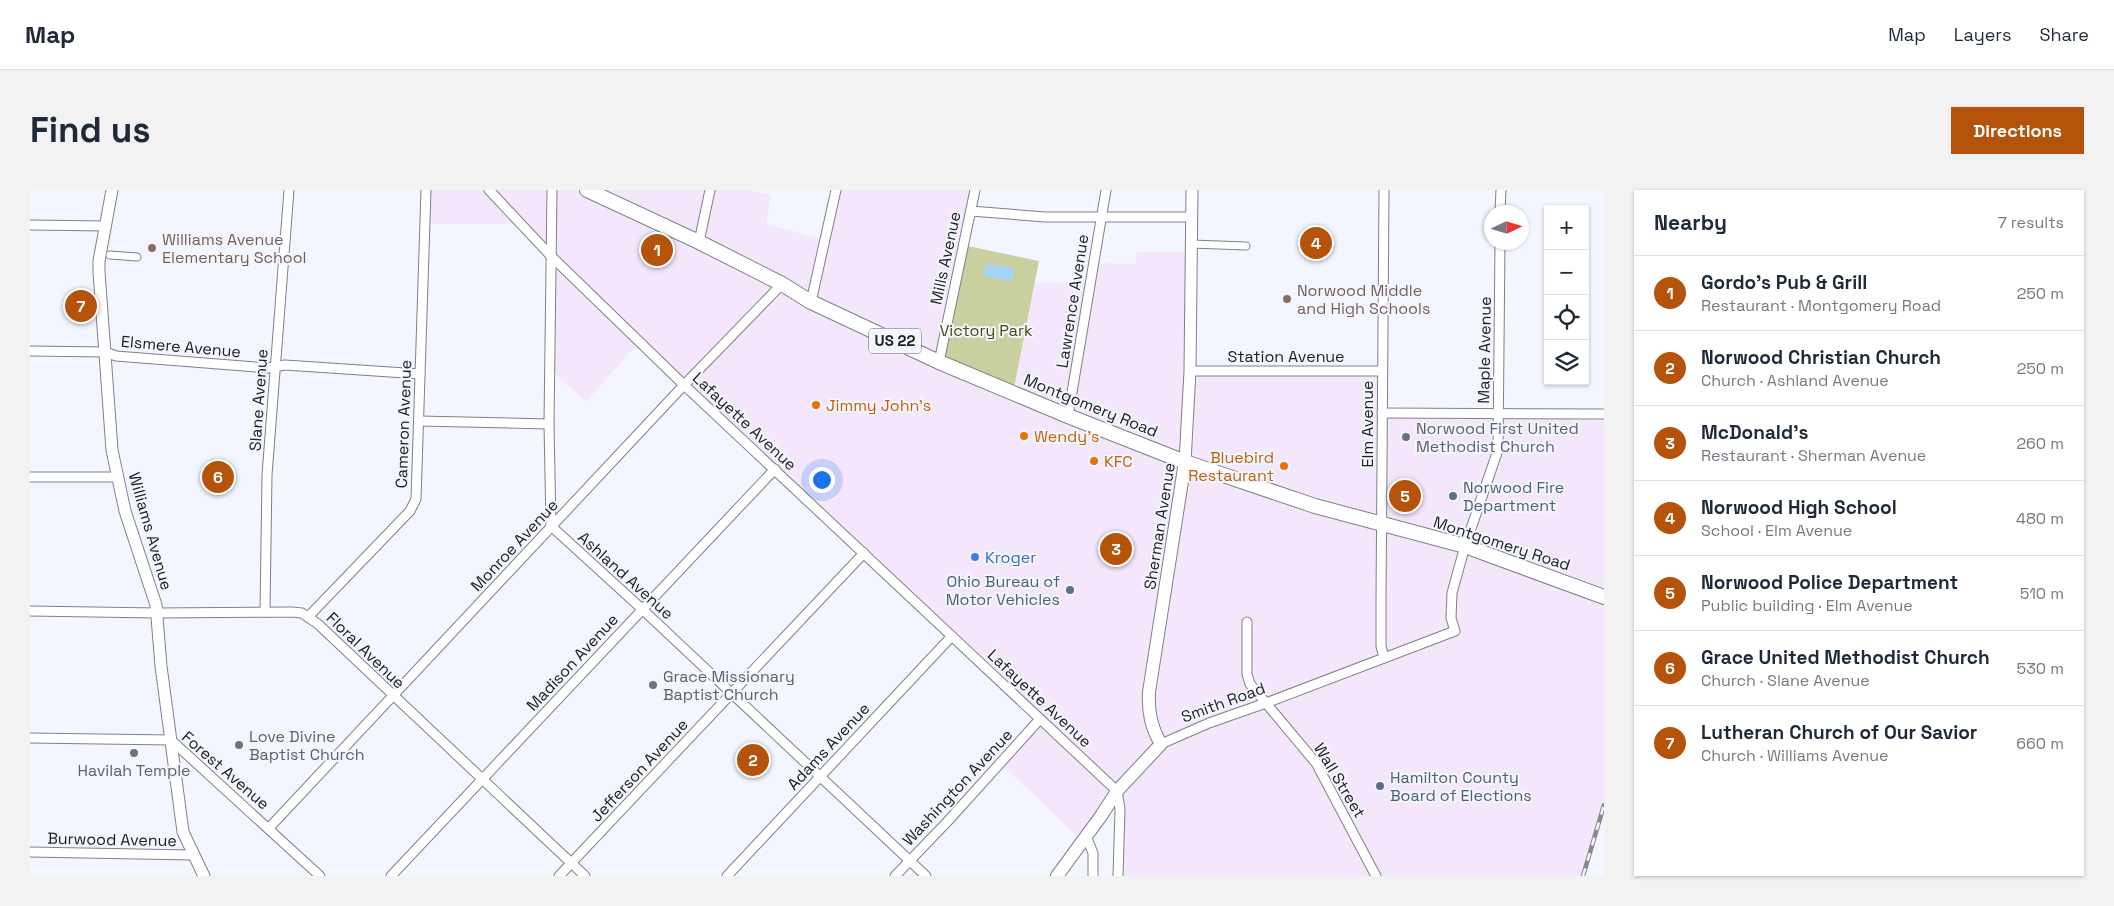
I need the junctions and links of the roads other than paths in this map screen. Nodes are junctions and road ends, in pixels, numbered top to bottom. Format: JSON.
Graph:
{"nodes":[{"id":1,"x":112,"y":190,"type":"edge"},
{"id":2,"x":289,"y":190,"type":"edge"},
{"id":3,"x":426,"y":190,"type":"edge"},
{"id":4,"x":489,"y":190,"type":"edge"},
{"id":5,"x":552,"y":190,"type":"edge"},
{"id":6,"x":587,"y":190,"type":"edge"},
{"id":7,"x":710,"y":190,"type":"edge"},
{"id":8,"x":836,"y":190,"type":"edge"},
{"id":9,"x":975,"y":190,"type":"edge"},
{"id":10,"x":1106,"y":190,"type":"edge"},
{"id":11,"x":1192,"y":190,"type":"edge"},
{"id":12,"x":1384,"y":190,"type":"edge"},
{"id":13,"x":1501,"y":190,"type":"edge"},
{"id":14,"x":1500,"y":205,"type":"edge"},
{"id":15,"x":970,"y":211,"type":"junction"},
{"id":16,"x":1101,"y":216,"type":"junction"},
{"id":17,"x":1192,"y":217,"type":"junction"},
{"id":18,"x":30,"y":225,"type":"edge"},
{"id":19,"x":106,"y":226,"type":"junction"},
{"id":20,"x":699,"y":242,"type":"junction"},
{"id":21,"x":1191,"y":244,"type":"junction"},
{"id":22,"x":1246,"y":246,"type":"dead end"},
{"id":23,"x":1500,"y":250,"type":"edge"},
{"id":24,"x":110,"y":255,"type":"dead end"},
{"id":25,"x":137,"y":257,"type":"dead end"},
{"id":26,"x":552,"y":257,"type":"junction"},
{"id":27,"x":782,"y":284,"type":"junction"},
{"id":28,"x":811,"y":302,"type":"junction"},
{"id":29,"x":30,"y":351,"type":"edge"},
{"id":30,"x":105,"y":352,"type":"junction"},
{"id":31,"x":939,"y":362,"type":"junction"},
{"id":32,"x":276,"y":366,"type":"junction"},
{"id":33,"x":1190,"y":371,"type":"junction"},
{"id":34,"x":1382,"y":371,"type":"junction"},
{"id":35,"x":420,"y":374,"type":"junction"},
{"id":36,"x":684,"y":385,"type":"junction"},
{"id":37,"x":1382,"y":413,"type":"junction"},
{"id":38,"x":1498,"y":413,"type":"junction"},
{"id":39,"x":1604,"y":414,"type":"edge"},
{"id":40,"x":1068,"y":416,"type":"junction"},
{"id":41,"x":419,"y":421,"type":"junction"},
{"id":42,"x":549,"y":424,"type":"junction"},
{"id":43,"x":1185,"y":462,"type":"junction"},
{"id":44,"x":775,"y":469,"type":"junction"},
{"id":45,"x":30,"y":477,"type":"edge"},
{"id":46,"x":118,"y":478,"type":"junction"},
{"id":47,"x":1381,"y":525,"type":"junction"},
{"id":48,"x":551,"y":526,"type":"junction"},
{"id":49,"x":1465,"y":546,"type":"junction"},
{"id":50,"x":864,"y":553,"type":"junction"},
{"id":51,"x":1604,"y":597,"type":"edge"},
{"id":52,"x":642,"y":609,"type":"junction"},
{"id":53,"x":30,"y":611,"type":"edge"},
{"id":54,"x":265,"y":612,"type":"junction"},
{"id":55,"x":156,"y":613,"type":"junction"},
{"id":56,"x":308,"y":617,"type":"junction"},
{"id":57,"x":1248,"y":622,"type":"dead end"},
{"id":58,"x":1455,"y":631,"type":"joint"},
{"id":59,"x":951,"y":637,"type":"junction"},
{"id":60,"x":1384,"y":658,"type":"junction"},
{"id":61,"x":730,"y":693,"type":"junction"},
{"id":62,"x":393,"y":696,"type":"junction"},
{"id":63,"x":1266,"y":703,"type":"junction"},
{"id":64,"x":1040,"y":719,"type":"junction"},
{"id":65,"x":30,"y":738,"type":"edge"},
{"id":66,"x":171,"y":740,"type":"junction"},
{"id":67,"x":1161,"y":744,"type":"junction"},
{"id":68,"x":819,"y":776,"type":"junction"},
{"id":69,"x":482,"y":779,"type":"junction"},
{"id":70,"x":1117,"y":791,"type":"junction"},
{"id":71,"x":270,"y":828,"type":"junction"},
{"id":72,"x":1086,"y":836,"type":"junction"},
{"id":73,"x":30,"y":852,"type":"edge"},
{"id":74,"x":193,"y":855,"type":"junction"},
{"id":75,"x":909,"y":860,"type":"junction"},
{"id":76,"x":571,"y":863,"type":"junction"},
{"id":77,"x":204,"y":876,"type":"edge"},
{"id":78,"x":320,"y":876,"type":"edge"},
{"id":79,"x":391,"y":876,"type":"edge"},
{"id":80,"x":559,"y":876,"type":"edge"},
{"id":81,"x":585,"y":876,"type":"edge"},
{"id":82,"x":727,"y":876,"type":"edge"},
{"id":83,"x":895,"y":876,"type":"edge"},
{"id":84,"x":926,"y":876,"type":"edge"},
{"id":85,"x":1057,"y":876,"type":"edge"},
{"id":86,"x":1093,"y":876,"type":"edge"},
{"id":87,"x":1118,"y":876,"type":"edge"},
{"id":88,"x":1376,"y":876,"type":"edge"}],
"edges":[{"from":1,"to":19,"type":"street","name":"Williams Avenue"},
{"from":2,"to":32,"type":"street","name":"Slane Avenue"},
{"from":3,"to":35,"type":"street","name":"Cameron Avenue"},
{"from":4,"to":26,"type":"street","name":"Lafayette Avenue"},
{"from":5,"to":26,"type":"street"},
{"from":6,"to":20,"type":"main road","name":"Montgomery Road","number":"US 22"},
{"from":7,"to":20,"type":"street"},
{"from":8,"to":28,"type":"street"},
{"from":9,"to":15,"type":"street","name":"Mills Avenue"},
{"from":10,"to":16,"type":"street","name":"Lawrence Avenue"},
{"from":11,"to":17,"type":"street","name":"Sherman Avenue"},
{"from":12,"to":34,"type":"street","name":"Elm Avenue"},
{"from":13,"to":14,"type":"street"},
{"from":15,"to":16,"type":"street"},
{"from":15,"to":31,"type":"street","name":"Mills Avenue"},
{"from":16,"to":17,"type":"street"},
{"from":16,"to":40,"type":"street","name":"Lawrence Avenue"},
{"from":17,"to":21,"type":"street","name":"Sherman Avenue"},
{"from":18,"to":19,"type":"street"},
{"from":19,"to":30,"type":"street","name":"Williams Avenue"},
{"from":20,"to":27,"type":"main road","name":"Montgomery Road","number":"US 22"},
{"from":21,"to":22,"type":"street"},
{"from":21,"to":33,"type":"street","name":"Sherman Avenue"},
{"from":23,"to":38,"type":"street","name":"Maple Avenue"},
{"from":24,"to":25,"type":"street"},
{"from":26,"to":36,"type":"street","name":"Lafayette Avenue"},
{"from":26,"to":42,"type":"street"},
{"from":27,"to":28,"type":"main road","name":"Montgomery Road","number":"US 22"},
{"from":27,"to":36,"type":"street","name":"Monroe Avenue"},
{"from":28,"to":31,"type":"main road","name":"Montgomery Road","number":"US 22"},
{"from":29,"to":30,"type":"street","name":"Elsmere Avenue"},
{"from":30,"to":32,"type":"street","name":"Elsmere Avenue"},
{"from":30,"to":46,"type":"street","name":"Williams Avenue"},
{"from":31,"to":40,"type":"main road","name":"Montgomery Road","number":"US 22"},
{"from":32,"to":35,"type":"street","name":"Elsmere Avenue"},
{"from":32,"to":54,"type":"street","name":"Slane Avenue"},
{"from":33,"to":34,"type":"street","name":"Station Avenue"},
{"from":33,"to":43,"type":"street","name":"Sherman Avenue"},
{"from":34,"to":37,"type":"street","name":"Elm Avenue"},
{"from":35,"to":41,"type":"street","name":"Cameron Avenue"},
{"from":36,"to":44,"type":"street","name":"Lafayette Avenue"},
{"from":36,"to":48,"type":"street","name":"Monroe Avenue"},
{"from":37,"to":38,"type":"street"},
{"from":37,"to":47,"type":"street","name":"Elm Avenue"},
{"from":38,"to":39,"type":"street"},
{"from":38,"to":49,"type":"street","name":"Maple Avenue"},
{"from":40,"to":43,"type":"main road","name":"Montgomery Road","number":"US 22"},
{"from":41,"to":42,"type":"street"},
{"from":41,"to":56,"type":"street","name":"Cameron Avenue"},
{"from":42,"to":48,"type":"street"},
{"from":43,"to":47,"type":"main road","name":"Montgomery Road","number":"US 22"},
{"from":43,"to":67,"type":"main road","name":"Sherman Avenue"},
{"from":44,"to":50,"type":"street","name":"Lafayette Avenue"},
{"from":44,"to":52,"type":"street","name":"Madison Avenue"},
{"from":45,"to":46,"type":"street"},
{"from":46,"to":55,"type":"street","name":"Williams Avenue"},
{"from":47,"to":49,"type":"main road","name":"Montgomery Road","number":"US 22"},
{"from":47,"to":60,"type":"street","name":"Elm Avenue"},
{"from":48,"to":52,"type":"street","name":"Ashland Avenue"},
{"from":48,"to":62,"type":"street","name":"Monroe Avenue"},
{"from":49,"to":51,"type":"main road","name":"Montgomery Road","number":"US 22"},
{"from":49,"to":58,"type":"street","name":"Maple Avenue"},
{"from":50,"to":59,"type":"street","name":"Lafayette Avenue"},
{"from":50,"to":61,"type":"street","name":"Jefferson Avenue"},
{"from":52,"to":61,"type":"street","name":"Ashland Avenue"},
{"from":52,"to":69,"type":"street","name":"Madison Avenue"},
{"from":53,"to":55,"type":"street","name":"Floral Avenue"},
{"from":54,"to":55,"type":"street","name":"Floral Avenue"},
{"from":54,"to":56,"type":"street","name":"Floral Avenue"},
{"from":55,"to":66,"type":"street","name":"Williams Avenue"},
{"from":56,"to":62,"type":"street","name":"Floral Avenue"},
{"from":57,"to":63,"type":"street","name":"Wall Street"},
{"from":58,"to":60,"type":"street","name":"Smith Road"},
{"from":59,"to":64,"type":"street","name":"Lafayette Avenue"},
{"from":59,"to":68,"type":"street","name":"Adams Avenue"},
{"from":60,"to":63,"type":"street","name":"Smith Road"},
{"from":61,"to":68,"type":"street","name":"Ashland Avenue"},
{"from":61,"to":76,"type":"street","name":"Jefferson Avenue"},
{"from":62,"to":69,"type":"street","name":"Floral Avenue"},
{"from":62,"to":71,"type":"street","name":"Monroe Avenue"},
{"from":63,"to":67,"type":"street","name":"Smith Road"},
{"from":63,"to":88,"type":"street","name":"Wall Street"},
{"from":64,"to":70,"type":"street","name":"Lafayette Avenue"},
{"from":64,"to":75,"type":"street","name":"Washington Avenue"},
{"from":65,"to":66,"type":"street","name":"Forest Avenue"},
{"from":66,"to":71,"type":"street","name":"Forest Avenue"},
{"from":66,"to":74,"type":"street","name":"Williams Avenue"},
{"from":67,"to":70,"type":"main road","name":"Smith Road"},
{"from":68,"to":75,"type":"street","name":"Ashland Avenue"},
{"from":68,"to":82,"type":"street","name":"Adams Avenue"},
{"from":69,"to":76,"type":"street","name":"Floral Avenue"},
{"from":69,"to":79,"type":"street","name":"Madison Avenue"},
{"from":70,"to":72,"type":"main road","name":"Smith Road"},
{"from":70,"to":87,"type":"street"},
{"from":71,"to":78,"type":"street","name":"Forest Avenue"},
{"from":72,"to":85,"type":"main road","name":"Smith Road"},
{"from":72,"to":86,"type":"street"},
{"from":73,"to":74,"type":"street","name":"Burwood Avenue"},
{"from":74,"to":77,"type":"street","name":"Williams Avenue"},
{"from":75,"to":83,"type":"street","name":"Washington Avenue"},
{"from":75,"to":84,"type":"street","name":"Ashland Avenue"},
{"from":76,"to":80,"type":"street","name":"Jefferson Avenue"},
{"from":76,"to":81,"type":"street","name":"Floral Avenue"}]}
